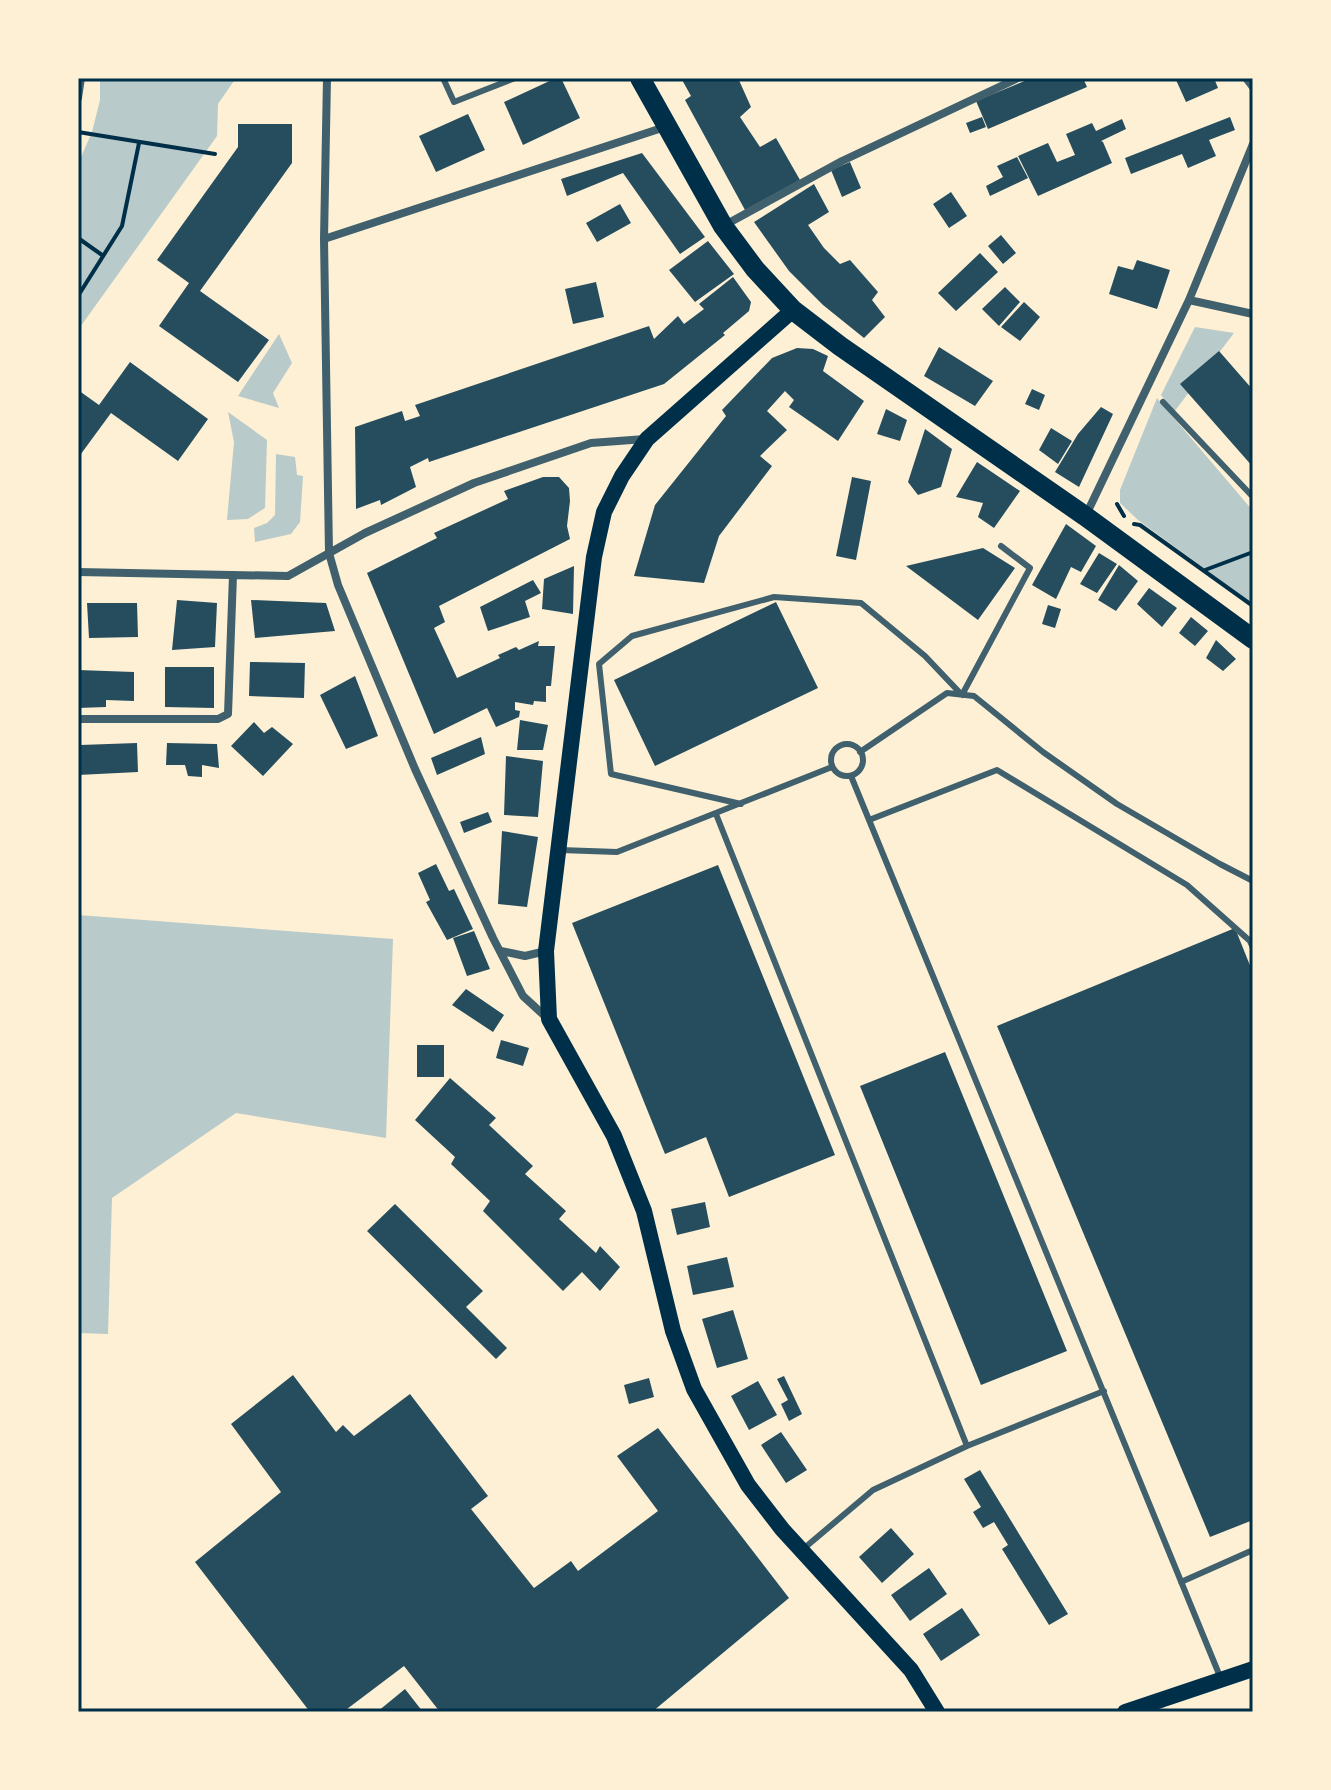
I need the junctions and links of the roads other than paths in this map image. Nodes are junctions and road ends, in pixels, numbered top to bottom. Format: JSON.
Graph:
{"nodes":[{"id":1,"x":81,"y":78,"type":"edge"},
{"id":2,"x":327,"y":78,"type":"edge"},
{"id":3,"x":443,"y":78,"type":"edge"},
{"id":4,"x":515,"y":78,"type":"edge"},
{"id":5,"x":640,"y":78,"type":"edge"},
{"id":6,"x":1018,"y":78,"type":"edge"},
{"id":7,"x":1246,"y":78,"type":"edge"},
{"id":8,"x":1253,"y":87,"type":"edge"},
{"id":9,"x":78,"y":98,"type":"edge"},
{"id":10,"x":666,"y":127,"type":"junction"},
{"id":11,"x":1253,"y":144,"type":"edge"},
{"id":12,"x":723,"y":226,"type":"junction"},
{"id":13,"x":324,"y":239,"type":"junction"},
{"id":14,"x":1189,"y":300,"type":"junction"},
{"id":15,"x":793,"y":310,"type":"junction"},
{"id":16,"x":1253,"y":314,"type":"edge"},
{"id":17,"x":1163,"y":402,"type":"dead end"},
{"id":18,"x":647,"y":439,"type":"junction"},
{"id":19,"x":1253,"y":497,"type":"edge"},
{"id":20,"x":1085,"y":516,"type":"junction"},
{"id":21,"x":1001,"y":546,"type":"dead end"},
{"id":22,"x":329,"y":553,"type":"junction"},
{"id":23,"x":78,"y":572,"type":"edge"},
{"id":24,"x":233,"y":575,"type":"junction"},
{"id":25,"x":1253,"y":639,"type":"edge"},
{"id":26,"x":962,"y":695,"type":"junction"},
{"id":27,"x":78,"y":719,"type":"edge"},
{"id":28,"x":860,"y":752,"type":"junction"},
{"id":29,"x":832,"y":767,"type":"junction"},
{"id":30,"x":851,"y":776,"type":"junction"},
{"id":31,"x":741,"y":804,"type":"junction"},
{"id":32,"x":716,"y":814,"type":"junction"},
{"id":33,"x":869,"y":820,"type":"junction"},
{"id":34,"x":559,"y":850,"type":"junction"},
{"id":35,"x":1253,"y":881,"type":"edge"},
{"id":36,"x":1253,"y":948,"type":"edge"},
{"id":37,"x":501,"y":951,"type":"junction"},
{"id":38,"x":546,"y":951,"type":"junction"},
{"id":39,"x":549,"y":1019,"type":"junction"},
{"id":40,"x":1104,"y":1391,"type":"junction"},
{"id":41,"x":967,"y":1446,"type":"junction"},
{"id":42,"x":802,"y":1550,"type":"junction"},
{"id":43,"x":1253,"y":1550,"type":"edge"},
{"id":44,"x":1181,"y":1582,"type":"junction"},
{"id":45,"x":1253,"y":1669,"type":"edge"},
{"id":46,"x":1222,"y":1681,"type":"junction"},
{"id":47,"x":937,"y":1712,"type":"edge"},
{"id":48,"x":1125,"y":1712,"type":"edge"}],
"edges":[{"from":1,"to":9,"type":"street"},
{"from":2,"to":13,"type":"street"},
{"from":3,"to":4,"type":"lane"},
{"from":5,"to":10,"type":"main road"},
{"from":6,"to":12,"type":"street"},
{"from":7,"to":8,"type":"street"},
{"from":10,"to":12,"type":"main road"},
{"from":10,"to":13,"type":"street"},
{"from":11,"to":14,"type":"street"},
{"from":12,"to":15,"type":"main road"},
{"from":13,"to":22,"type":"street"},
{"from":14,"to":16,"type":"street"},
{"from":14,"to":20,"type":"street"},
{"from":15,"to":18,"type":"main road"},
{"from":15,"to":20,"type":"main road"},
{"from":17,"to":19,"type":"lane"},
{"from":18,"to":22,"type":"street"},
{"from":18,"to":34,"type":"main road"},
{"from":20,"to":25,"type":"main road"},
{"from":21,"to":26,"type":"lane"},
{"from":22,"to":24,"type":"street"},
{"from":22,"to":37,"type":"street"},
{"from":23,"to":24,"type":"street"},
{"from":24,"to":27,"type":"street"},
{"from":26,"to":28,"type":"lane"},
{"from":26,"to":31,"type":"lane"},
{"from":26,"to":35,"type":"lane"},
{"from":28,"to":29,"type":"lane"},
{"from":28,"to":30,"type":"lane"},
{"from":29,"to":30,"type":"lane"},
{"from":29,"to":31,"type":"lane"},
{"from":30,"to":33,"type":"lane"},
{"from":31,"to":32,"type":"lane"},
{"from":32,"to":34,"type":"lane"},
{"from":32,"to":41,"type":"lane"},
{"from":33,"to":36,"type":"lane"},
{"from":33,"to":40,"type":"lane"},
{"from":34,"to":38,"type":"main road"},
{"from":37,"to":38,"type":"street"},
{"from":37,"to":39,"type":"street"},
{"from":38,"to":39,"type":"main road"},
{"from":39,"to":42,"type":"main road"},
{"from":40,"to":41,"type":"lane"},
{"from":40,"to":44,"type":"lane"},
{"from":41,"to":42,"type":"lane"},
{"from":42,"to":47,"type":"main road"},
{"from":43,"to":44,"type":"lane"},
{"from":44,"to":46,"type":"lane"},
{"from":45,"to":46,"type":"main road"},
{"from":46,"to":48,"type":"main road"}]}
